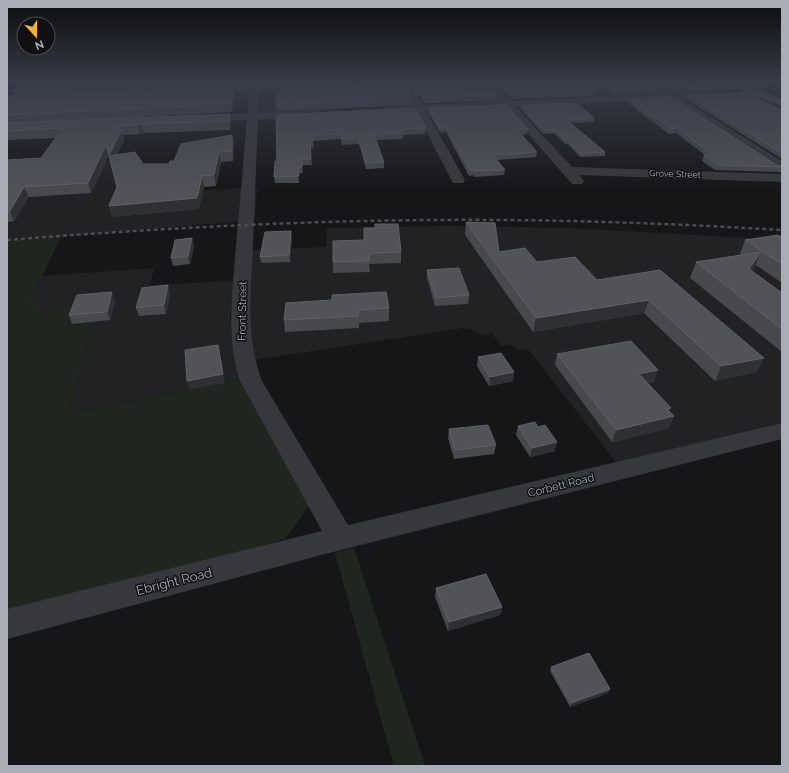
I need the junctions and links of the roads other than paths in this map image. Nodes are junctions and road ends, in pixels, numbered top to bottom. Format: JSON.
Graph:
{"nodes":[{"id":1,"x":231,"y":118,"type":"edge"},
{"id":2,"x":253,"y":118,"type":"edge"},
{"id":3,"x":424,"y":118,"type":"edge"},
{"id":4,"x":521,"y":118,"type":"edge"},
{"id":5,"x":706,"y":118,"type":"edge"},
{"id":6,"x":191,"y":120,"type":"edge"},
{"id":7,"x":782,"y":167,"type":"edge"},
{"id":8,"x":569,"y":170,"type":"junction"},
{"id":9,"x":782,"y":178,"type":"edge"},
{"id":10,"x":458,"y":180,"type":"dead end"},
{"id":11,"x":578,"y":181,"type":"dead end"},
{"id":12,"x":782,"y":431,"type":"edge"},
{"id":13,"x":341,"y":538,"type":"junction"},
{"id":14,"x":7,"y":624,"type":"edge"}],
"edges":[{"from":1,"to":6,"type":"street"},
{"from":2,"to":13,"type":"street","name":"Front Street"},
{"from":3,"to":10,"type":"street"},
{"from":4,"to":8,"type":"street"},
{"from":5,"to":7,"type":"street"},
{"from":8,"to":9,"type":"street","name":"Grove Street"},
{"from":8,"to":11,"type":"street"},
{"from":12,"to":13,"type":"street","name":"Corbett Road"},
{"from":13,"to":14,"type":"street","name":"Ebright Road"}]}
